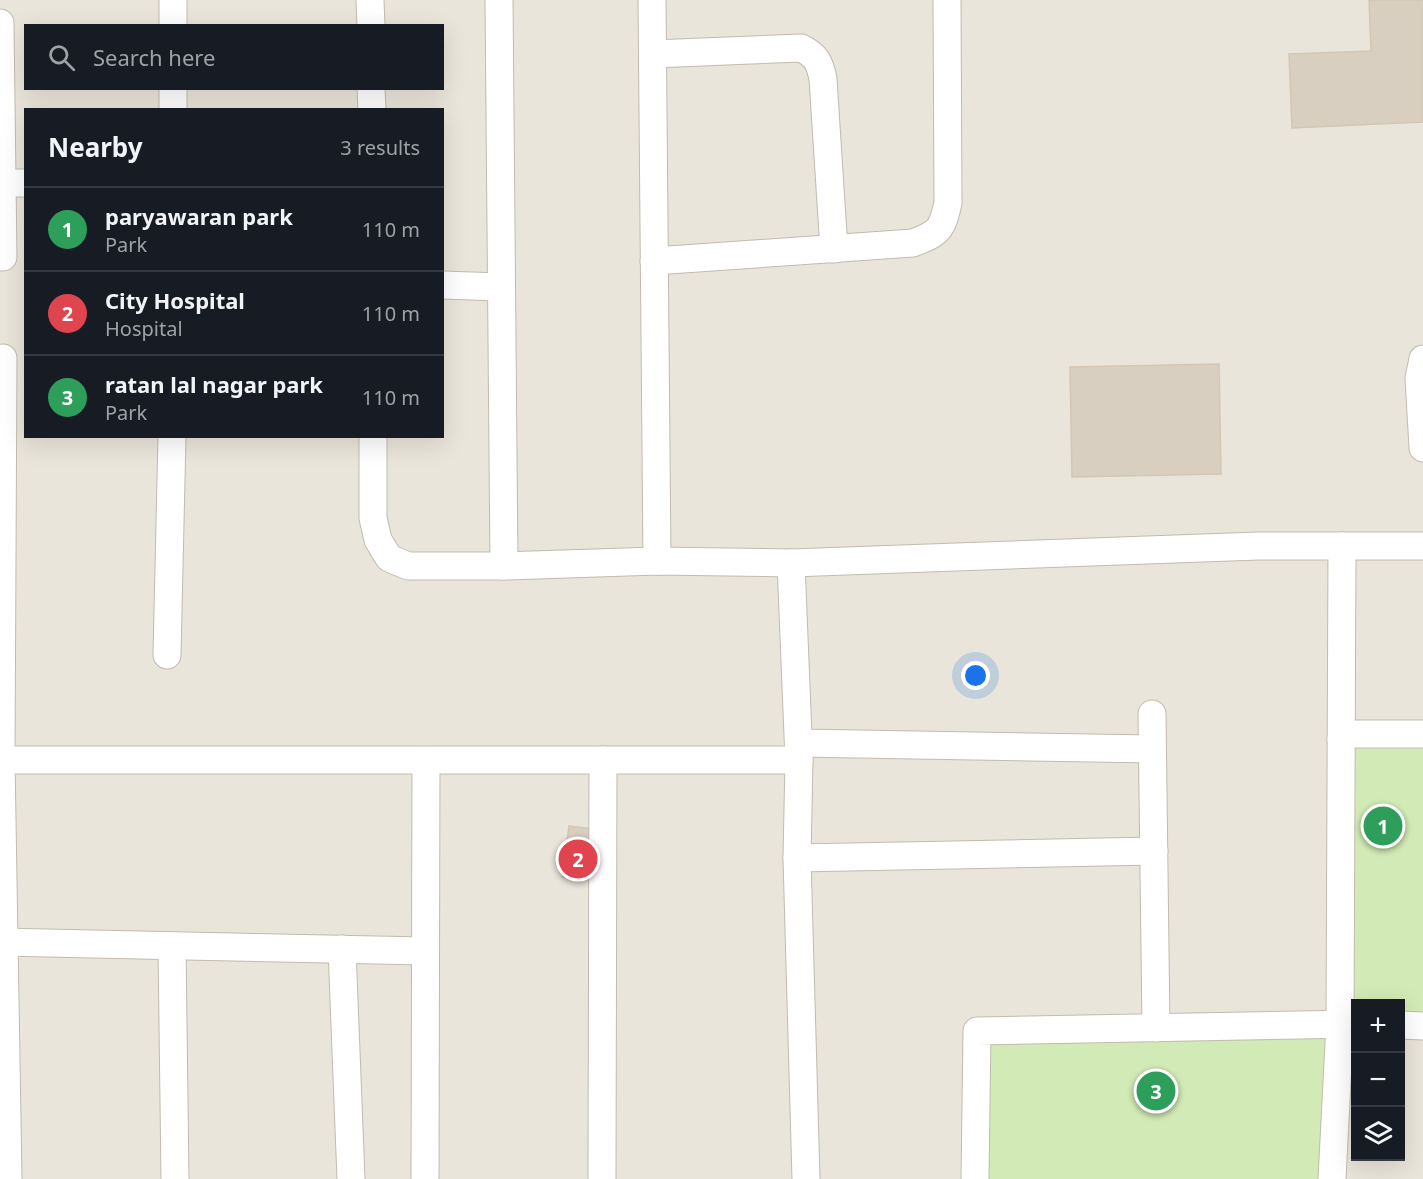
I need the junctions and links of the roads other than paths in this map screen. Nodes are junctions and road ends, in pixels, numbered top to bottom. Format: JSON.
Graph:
{"nodes":[{"id":1,"x":173,"y":0,"type":"edge"},
{"id":2,"x":370,"y":0,"type":"edge"},
{"id":3,"x":499,"y":0,"type":"edge"},
{"id":4,"x":652,"y":0,"type":"edge"},
{"id":5,"x":947,"y":0,"type":"edge"},
{"id":6,"x":0,"y":23,"type":"edge"},
{"id":7,"x":173,"y":24,"type":"edge"},
{"id":8,"x":371,"y":24,"type":"edge"},
{"id":9,"x":652,"y":54,"type":"junction"},
{"id":10,"x":173,"y":90,"type":"edge"},
{"id":11,"x":371,"y":90,"type":"edge"},
{"id":12,"x":173,"y":108,"type":"edge"},
{"id":13,"x":372,"y":108,"type":"edge"},
{"id":14,"x":13,"y":183,"type":"edge"},
{"id":15,"x":834,"y":249,"type":"junction"},
{"id":16,"x":3,"y":257,"type":"dead end"},
{"id":17,"x":654,"y":261,"type":"junction"},
{"id":18,"x":444,"y":285,"type":"edge"},
{"id":19,"x":501,"y":287,"type":"junction"},
{"id":20,"x":9,"y":358,"type":"edge"},
{"id":21,"x":1423,"y":359,"type":"edge"},
{"id":22,"x":172,"y":438,"type":"edge"},
{"id":23,"x":373,"y":438,"type":"edge"},
{"id":24,"x":1423,"y":448,"type":"edge"},
{"id":25,"x":1,"y":506,"type":"edge"},
{"id":26,"x":1342,"y":546,"type":"junction"},
{"id":27,"x":1423,"y":546,"type":"edge"},
{"id":28,"x":657,"y":561,"type":"junction"},
{"id":29,"x":791,"y":562,"type":"junction"},
{"id":30,"x":504,"y":566,"type":"junction"},
{"id":31,"x":167,"y":655,"type":"dead end"},
{"id":32,"x":1152,"y":714,"type":"dead end"},
{"id":33,"x":1423,"y":734,"type":"edge"},
{"id":34,"x":1341,"y":739,"type":"junction"},
{"id":35,"x":1152,"y":749,"type":"junction"},
{"id":36,"x":799,"y":752,"type":"junction"},
{"id":37,"x":0,"y":760,"type":"edge"},
{"id":38,"x":603,"y":760,"type":"junction"},
{"id":39,"x":426,"y":761,"type":"junction"},
{"id":40,"x":1154,"y":851,"type":"junction"},
{"id":41,"x":797,"y":858,"type":"junction"},
{"id":42,"x":2,"y":942,"type":"edge"},
{"id":43,"x":172,"y":946,"type":"junction"},
{"id":44,"x":342,"y":949,"type":"junction"},
{"id":45,"x":424,"y":951,"type":"junction"},
{"id":46,"x":1348,"y":1024,"type":"edge"},
{"id":47,"x":1405,"y":1026,"type":"edge"},
{"id":48,"x":1423,"y":1026,"type":"edge"},
{"id":49,"x":1156,"y":1028,"type":"junction"},
{"id":50,"x":8,"y":1179,"type":"edge"},
{"id":51,"x":176,"y":1179,"type":"edge"},
{"id":52,"x":351,"y":1179,"type":"edge"},
{"id":53,"x":425,"y":1179,"type":"edge"},
{"id":54,"x":602,"y":1179,"type":"edge"},
{"id":55,"x":806,"y":1179,"type":"edge"},
{"id":56,"x":975,"y":1179,"type":"edge"},
{"id":57,"x":1332,"y":1179,"type":"edge"}],
"edges":[{"from":1,"to":7,"type":"street"},
{"from":2,"to":8,"type":"street"},
{"from":3,"to":19,"type":"street"},
{"from":4,"to":9,"type":"street"},
{"from":5,"to":15,"type":"street"},
{"from":6,"to":14,"type":"street"},
{"from":9,"to":15,"type":"street"},
{"from":9,"to":17,"type":"street"},
{"from":10,"to":12,"type":"street"},
{"from":11,"to":13,"type":"street"},
{"from":14,"to":16,"type":"street"},
{"from":15,"to":17,"type":"street"},
{"from":17,"to":28,"type":"street"},
{"from":18,"to":19,"type":"street"},
{"from":19,"to":30,"type":"street"},
{"from":20,"to":25,"type":"street"},
{"from":21,"to":24,"type":"street"},
{"from":22,"to":31,"type":"street"},
{"from":23,"to":30,"type":"street"},
{"from":25,"to":37,"type":"street"},
{"from":26,"to":27,"type":"street"},
{"from":26,"to":29,"type":"street"},
{"from":26,"to":34,"type":"street"},
{"from":28,"to":29,"type":"street"},
{"from":28,"to":30,"type":"street"},
{"from":29,"to":36,"type":"street"},
{"from":32,"to":35,"type":"street"},
{"from":33,"to":34,"type":"street"},
{"from":34,"to":46,"type":"street"},
{"from":35,"to":36,"type":"street"},
{"from":35,"to":40,"type":"street"},
{"from":36,"to":38,"type":"street"},
{"from":36,"to":41,"type":"street"},
{"from":37,"to":39,"type":"street"},
{"from":37,"to":42,"type":"street"},
{"from":38,"to":39,"type":"street"},
{"from":38,"to":54,"type":"street"},
{"from":39,"to":45,"type":"street"},
{"from":40,"to":41,"type":"street"},
{"from":40,"to":49,"type":"street"},
{"from":41,"to":55,"type":"street"},
{"from":42,"to":43,"type":"street"},
{"from":42,"to":50,"type":"street"},
{"from":43,"to":44,"type":"street"},
{"from":43,"to":51,"type":"street"},
{"from":44,"to":45,"type":"street"},
{"from":44,"to":52,"type":"street"},
{"from":45,"to":53,"type":"street"},
{"from":46,"to":49,"type":"street"},
{"from":46,"to":57,"type":"street"},
{"from":47,"to":48,"type":"street"},
{"from":49,"to":56,"type":"street"}]}
